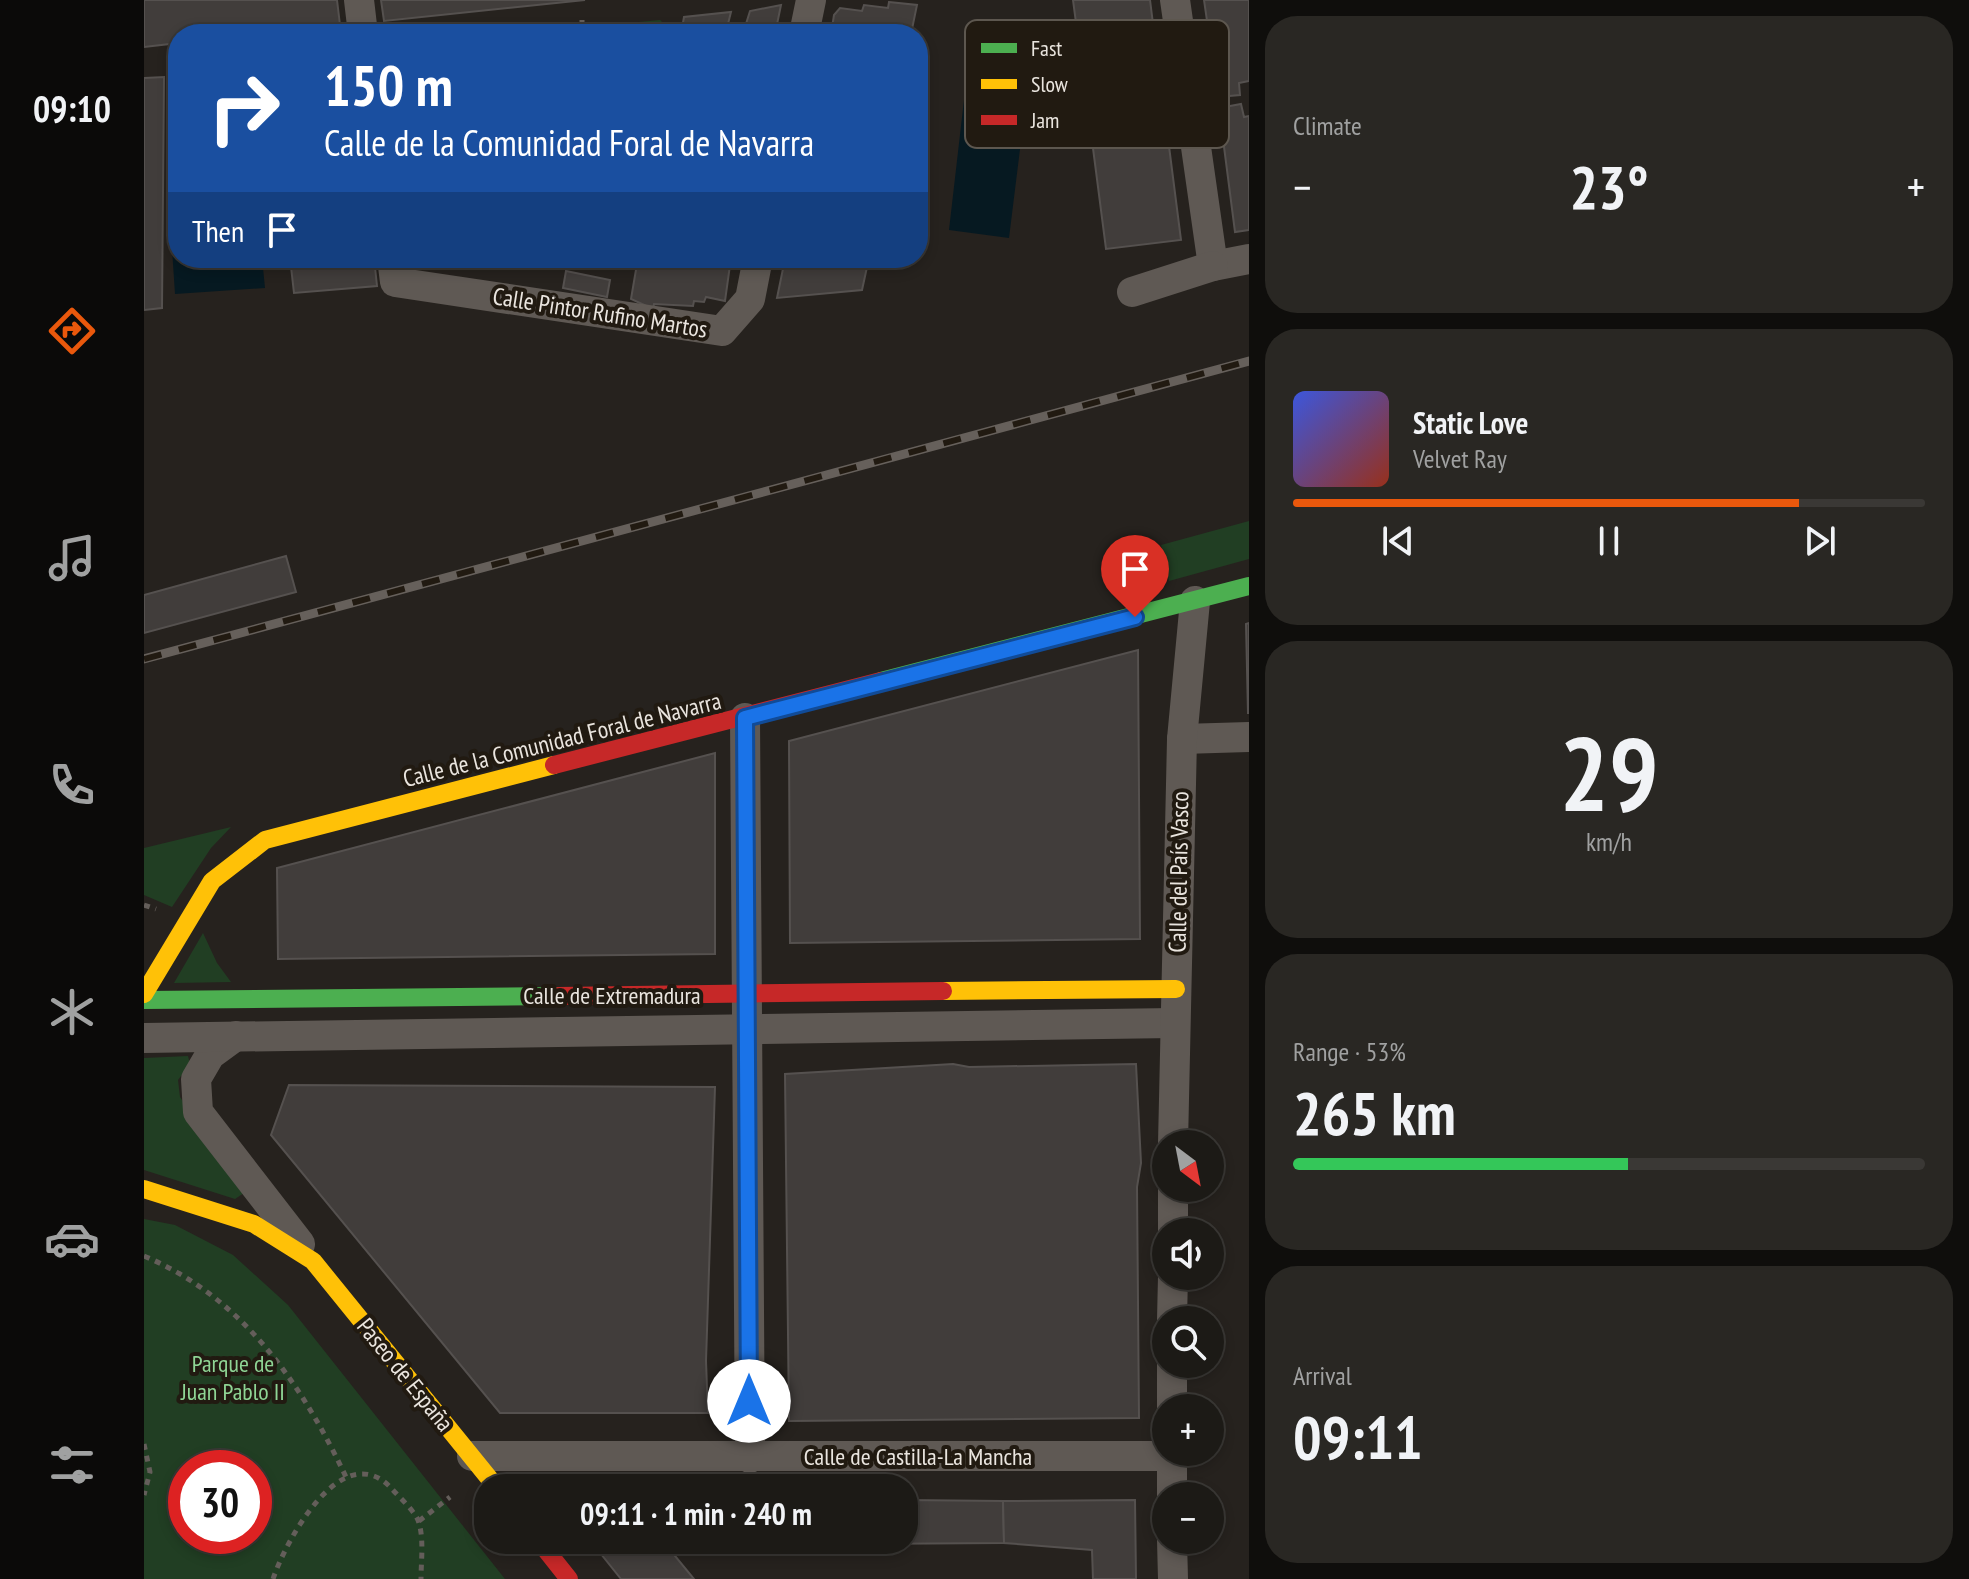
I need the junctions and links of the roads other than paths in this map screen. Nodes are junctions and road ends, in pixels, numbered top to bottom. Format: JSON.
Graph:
{"nodes":[{"id":1,"x":359,"y":0,"type":"edge"},
{"id":2,"x":811,"y":0,"type":"edge"},
{"id":3,"x":1175,"y":0,"type":"edge"},
{"id":4,"x":1178,"y":20,"type":"edge"},
{"id":5,"x":362,"y":24,"type":"edge"},
{"id":6,"x":806,"y":24,"type":"edge"},
{"id":7,"x":1196,"y":148,"type":"edge"},
{"id":8,"x":1249,"y":259,"type":"edge"},
{"id":9,"x":1213,"y":266,"type":"junction"},
{"id":10,"x":756,"y":268,"type":"edge"},
{"id":11,"x":394,"y":270,"type":"edge"},
{"id":12,"x":1132,"y":292,"type":"dead end"},
{"id":13,"x":1249,"y":586,"type":"edge"},
{"id":14,"x":1195,"y":601,"type":"junction"},
{"id":15,"x":745,"y":718,"type":"junction"},
{"id":16,"x":1249,"y":737,"type":"edge"},
{"id":17,"x":1182,"y":739,"type":"junction"},
{"id":18,"x":1176,"y":989,"type":"junction"},
{"id":19,"x":144,"y":994,"type":"edge"},
{"id":20,"x":746,"y":995,"type":"junction"},
{"id":21,"x":144,"y":1000,"type":"edge"},
{"id":22,"x":1174,"y":1023,"type":"junction"},
{"id":23,"x":748,"y":1031,"type":"junction"},
{"id":24,"x":236,"y":1036,"type":"junction"},
{"id":25,"x":144,"y":1038,"type":"edge"},
{"id":26,"x":1173,"y":1130,"type":"edge"},
{"id":27,"x":144,"y":1189,"type":"edge"},
{"id":28,"x":313,"y":1261,"type":"junction"},
{"id":29,"x":1152,"y":1454,"type":"edge"},
{"id":30,"x":472,"y":1456,"type":"junction"},
{"id":31,"x":750,"y":1458,"type":"junction"},
{"id":32,"x":486,"y":1474,"type":"edge"},
{"id":33,"x":549,"y":1554,"type":"edge"},
{"id":34,"x":1172,"y":1554,"type":"edge"},
{"id":35,"x":569,"y":1579,"type":"edge"},
{"id":36,"x":1173,"y":1579,"type":"edge"}],
"edges":[{"from":1,"to":5,"type":"street"},
{"from":2,"to":6,"type":"street"},
{"from":3,"to":4,"type":"street"},
{"from":7,"to":9,"type":"street"},
{"from":8,"to":9,"type":"street"},
{"from":9,"to":12,"type":"street"},
{"from":10,"to":11,"type":"street","name":"Calle Pintor Rufino Martos"},
{"from":13,"to":14,"type":"street","name":"Calle de la Comunidad Foral de Navarra"},
{"from":14,"to":15,"type":"street","name":"Calle de la Comunidad Foral de Navarra"},
{"from":14,"to":17,"type":"street","name":"Calle del País Vasco"},
{"from":15,"to":19,"type":"street","name":"Calle de la Comunidad Foral de Navarra"},
{"from":15,"to":20,"type":"street"},
{"from":16,"to":17,"type":"street"},
{"from":17,"to":18,"type":"street","name":"Calle del País Vasco"},
{"from":18,"to":20,"type":"street","name":"Calle de Extremadura"},
{"from":18,"to":22,"type":"street","name":"Calle del País Vasco"},
{"from":20,"to":21,"type":"street","name":"Calle de Extremadura"},
{"from":20,"to":23,"type":"street"},
{"from":22,"to":23,"type":"street","name":"Calle de Extremadura"},
{"from":22,"to":26,"type":"street","name":"Calle del País Vasco"},
{"from":23,"to":24,"type":"street","name":"Calle de Extremadura"},
{"from":23,"to":31,"type":"street"},
{"from":24,"to":25,"type":"street","name":"Calle de Extremadura"},
{"from":24,"to":28,"type":"street","name":"Paseo de España"},
{"from":27,"to":28,"type":"street","name":"Paseo de España"},
{"from":28,"to":30,"type":"street","name":"Paseo de España"},
{"from":29,"to":31,"type":"street","name":"Calle de Castilla-La Mancha"},
{"from":30,"to":31,"type":"street","name":"Calle de Castilla-La Mancha"},
{"from":30,"to":32,"type":"street","name":"Paseo de España"},
{"from":33,"to":35,"type":"street"},
{"from":34,"to":36,"type":"street"}]}
